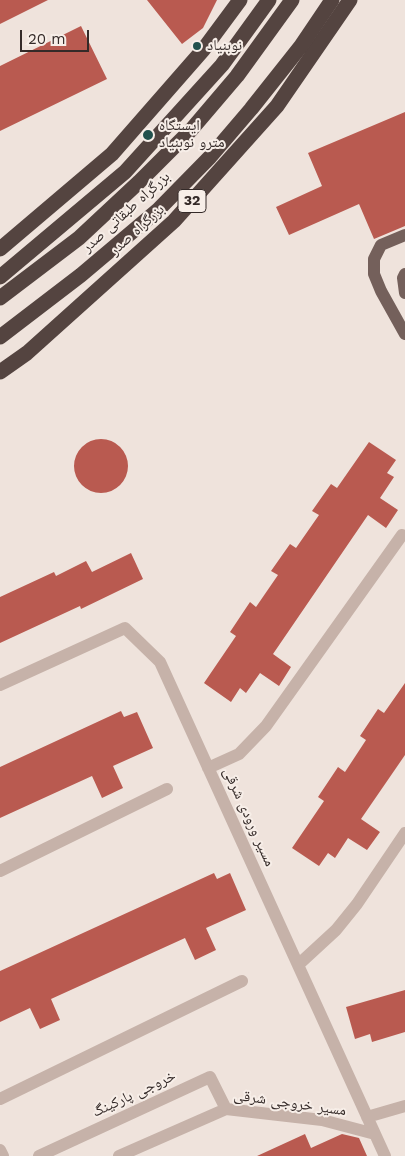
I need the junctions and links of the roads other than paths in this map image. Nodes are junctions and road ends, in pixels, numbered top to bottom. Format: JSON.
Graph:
{"nodes":[{"id":1,"x":240,"y":0,"type":"edge"},
{"id":2,"x":269,"y":0,"type":"edge"},
{"id":3,"x":292,"y":0,"type":"edge"},
{"id":4,"x":332,"y":0,"type":"edge"},
{"id":5,"x":350,"y":0,"type":"edge"},
{"id":6,"x":405,"y":234,"type":"edge"},
{"id":7,"x":0,"y":249,"type":"edge"},
{"id":8,"x":405,"y":274,"type":"edge"},
{"id":9,"x":0,"y":277,"type":"edge"},
{"id":10,"x":405,"y":293,"type":"edge"},
{"id":11,"x":0,"y":298,"type":"edge"},
{"id":12,"x":405,"y":334,"type":"edge"},
{"id":13,"x":0,"y":337,"type":"edge"},
{"id":14,"x":0,"y":372,"type":"edge"},
{"id":15,"x":402,"y":535,"type":"dead end"},
{"id":16,"x":0,"y":685,"type":"edge"},
{"id":17,"x":208,"y":768,"type":"junction"},
{"id":18,"x":167,"y":789,"type":"dead end"},
{"id":19,"x":405,"y":833,"type":"edge"},
{"id":20,"x":0,"y":872,"type":"edge"},
{"id":21,"x":298,"y":965,"type":"junction"},
{"id":22,"x":242,"y":981,"type":"dead end"},
{"id":23,"x":0,"y":1099,"type":"edge"},
{"id":24,"x":405,"y":1106,"type":"edge"},
{"id":25,"x":226,"y":1109,"type":"junction"},
{"id":26,"x":367,"y":1117,"type":"junction"},
{"id":27,"x":375,"y":1134,"type":"junction"},
{"id":28,"x":0,"y":1150,"type":"edge"},
{"id":29,"x":3,"y":1156,"type":"edge"},
{"id":30,"x":39,"y":1156,"type":"edge"},
{"id":31,"x":119,"y":1156,"type":"edge"},
{"id":32,"x":385,"y":1156,"type":"edge"}],
"edges":[{"from":1,"to":7,"type":"highway"},
{"from":2,"to":9,"type":"highway"},
{"from":3,"to":11,"type":"highway","name":"بزرگراه طبقاتی صدر","bridge":true},
{"from":4,"to":13,"type":"highway","name":"بزرگراه طبقاتی صدر","bridge":true},
{"from":5,"to":14,"type":"highway","name":"بزرگراه صدر","number":"32"},
{"from":6,"to":12,"type":"main road"},
{"from":8,"to":10,"type":"main road"},
{"from":15,"to":17,"type":"street"},
{"from":16,"to":17,"type":"street","name":"مسیر ورودی شرقی"},
{"from":17,"to":21,"type":"street","name":"مسیر ورودی شرقی"},
{"from":18,"to":20,"type":"street"},
{"from":19,"to":21,"type":"street"},
{"from":21,"to":26,"type":"street","name":"مسیر ورودی شرقی"},
{"from":22,"to":23,"type":"street"},
{"from":24,"to":26,"type":"street"},
{"from":25,"to":27,"type":"street","name":"مسیر خروجی شرقی"},
{"from":25,"to":30,"type":"street","name":"خروجی پارکینگ"},
{"from":25,"to":31,"type":"street","name":"مسیر خروجی شرقی"},
{"from":26,"to":27,"type":"street","name":"مسیر ورودی شرقی"},
{"from":27,"to":32,"type":"street","name":"مسیر ورودی شرقی"},
{"from":28,"to":29,"type":"street"}]}
